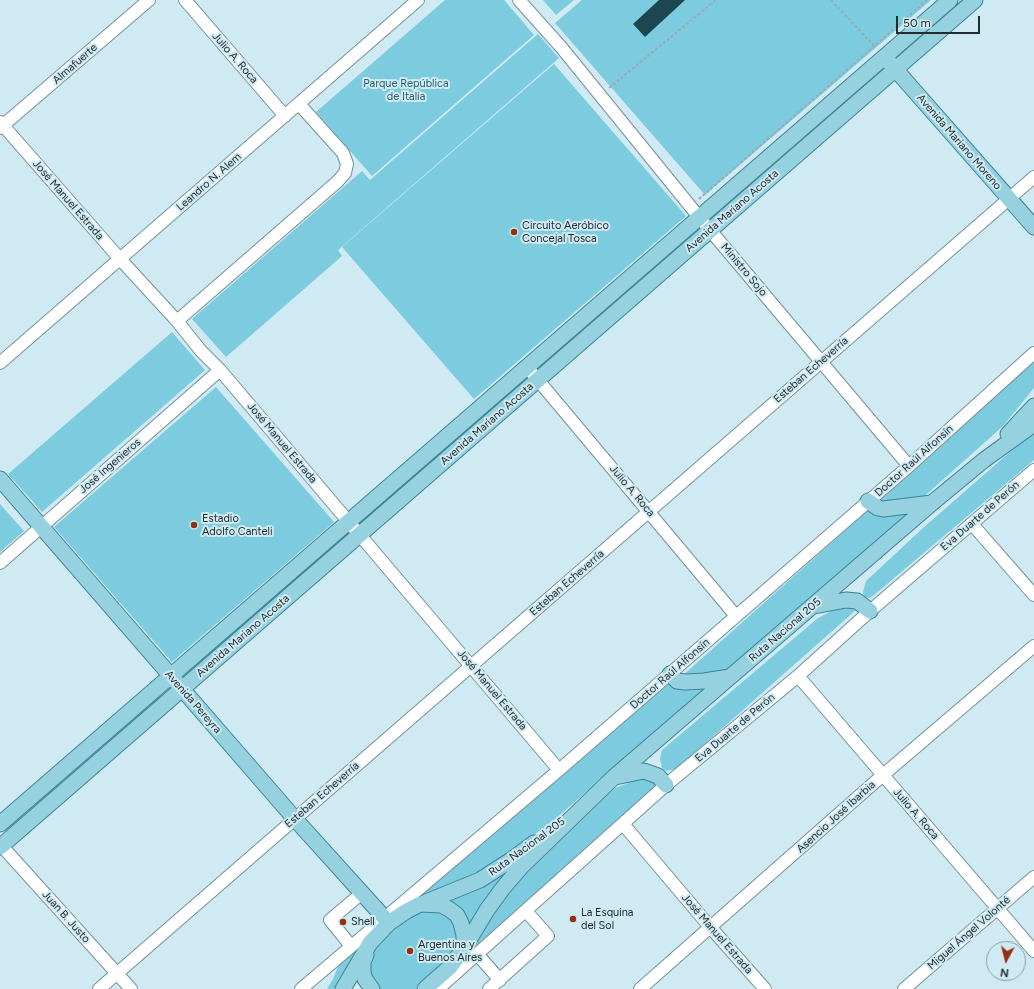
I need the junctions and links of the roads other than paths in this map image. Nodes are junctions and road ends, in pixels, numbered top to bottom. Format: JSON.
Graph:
{"nodes":[{"id":1,"x":149,"y":0,"type":"edge"},
{"id":2,"x":185,"y":0,"type":"edge"},
{"id":3,"x":418,"y":0,"type":"edge"},
{"id":4,"x":519,"y":0,"type":"edge"},
{"id":5,"x":950,"y":0,"type":"edge"},
{"id":6,"x":975,"y":0,"type":"edge"},
{"id":7,"x":879,"y":52,"type":"junction"},
{"id":8,"x":895,"y":69,"type":"junction"},
{"id":9,"x":299,"y":104,"type":"junction"},
{"id":10,"x":285,"y":116,"type":"junction"},
{"id":11,"x":1,"y":125,"type":"edge"},
{"id":12,"x":1034,"y":177,"type":"edge"},
{"id":13,"x":1009,"y":198,"type":"junction"},
{"id":14,"x":695,"y":212,"type":"junction"},
{"id":15,"x":1034,"y":226,"type":"edge"},
{"id":16,"x":710,"y":230,"type":"junction"},
{"id":17,"x":120,"y":259,"type":"junction"},
{"id":18,"x":177,"y":321,"type":"junction"},
{"id":19,"x":1034,"y":353,"type":"edge"},
{"id":20,"x":821,"y":362,"type":"junction"},
{"id":21,"x":0,"y":363,"type":"edge"},
{"id":22,"x":527,"y":367,"type":"junction"},
{"id":23,"x":220,"y":370,"type":"junction"},
{"id":24,"x":538,"y":380,"type":"junction"},
{"id":25,"x":1034,"y":406,"type":"edge"},
{"id":26,"x":1034,"y":424,"type":"edge"},
{"id":27,"x":984,"y":460,"type":"junction"},
{"id":28,"x":909,"y":466,"type":"junction"},
{"id":29,"x":1034,"y":470,"type":"edge"},
{"id":30,"x":0,"y":479,"type":"edge"},
{"id":31,"x":868,"y":502,"type":"junction"},
{"id":32,"x":932,"y":503,"type":"junction"},
{"id":33,"x":649,"y":512,"type":"junction"},
{"id":34,"x":349,"y":521,"type":"junction"},
{"id":35,"x":972,"y":524,"type":"junction"},
{"id":36,"x":41,"y":527,"type":"junction"},
{"id":37,"x":360,"y":535,"type":"junction"},
{"id":38,"x":0,"y":563,"type":"edge"},
{"id":39,"x":1034,"y":595,"type":"edge"},
{"id":40,"x":813,"y":606,"type":"junction"},
{"id":41,"x":870,"y":611,"type":"junction"},
{"id":42,"x":736,"y":616,"type":"junction"},
{"id":43,"x":1034,"y":646,"type":"edge"},
{"id":44,"x":471,"y":666,"type":"junction"},
{"id":45,"x":670,"y":674,"type":"junction"},
{"id":46,"x":171,"y":676,"type":"junction"},
{"id":47,"x":731,"y":676,"type":"junction"},
{"id":48,"x":798,"y":676,"type":"junction"},
{"id":49,"x":182,"y":689,"type":"junction"},
{"id":50,"x":559,"y":770,"type":"junction"},
{"id":51,"x":883,"y":775,"type":"junction"},
{"id":52,"x":614,"y":777,"type":"junction"},
{"id":53,"x":666,"y":785,"type":"junction"},
{"id":54,"x":588,"y":802,"type":"junction"},
{"id":55,"x":295,"y":819,"type":"junction"},
{"id":56,"x":0,"y":824,"type":"edge"},
{"id":57,"x":623,"y":824,"type":"junction"},
{"id":58,"x":1,"y":846,"type":"edge"},
{"id":59,"x":1034,"y":877,"type":"edge"},
{"id":60,"x":362,"y":893,"type":"junction"},
{"id":61,"x":420,"y":904,"type":"junction"},
{"id":62,"x":997,"y":909,"type":"junction"},
{"id":63,"x":526,"y":911,"type":"junction"},
{"id":64,"x":387,"y":920,"type":"junction"},
{"id":65,"x":711,"y":928,"type":"junction"},
{"id":66,"x":370,"y":943,"type":"junction"},
{"id":67,"x":351,"y":946,"type":"junction"},
{"id":68,"x":471,"y":951,"type":"junction"},
{"id":69,"x":1034,"y":951,"type":"edge"},
{"id":70,"x":117,"y":973,"type":"junction"},
{"id":71,"x":500,"y":980,"type":"junction"},
{"id":72,"x":437,"y":987,"type":"edge"},
{"id":73,"x":99,"y":989,"type":"edge"},
{"id":74,"x":131,"y":989,"type":"edge"},
{"id":75,"x":301,"y":989,"type":"edge"},
{"id":76,"x":343,"y":989,"type":"edge"},
{"id":77,"x":372,"y":989,"type":"edge"},
{"id":78,"x":489,"y":989,"type":"edge"},
{"id":79,"x":640,"y":989,"type":"edge"},
{"id":80,"x":765,"y":989,"type":"edge"},
{"id":81,"x":904,"y":989,"type":"edge"}],
"edges":[{"from":1,"to":11,"type":"street","name":"Almafuerte"},
{"from":2,"to":10,"type":"street","name":"Julio A. Roca"},
{"from":3,"to":9,"type":"street","name":"Leandro N. Alem"},
{"from":4,"to":14,"type":"street","name":"Ministro Sojo"},
{"from":5,"to":7,"type":"main road","name":"Avenida Mariano Acosta"},
{"from":6,"to":8,"type":"main road","name":"Avenida Mariano Acosta"},
{"from":7,"to":8,"type":"main road","name":"Avenida Mariano Moreno"},
{"from":7,"to":14,"type":"main road","name":"Avenida Mariano Acosta"},
{"from":8,"to":13,"type":"main road","name":"Avenida Mariano Moreno"},
{"from":8,"to":16,"type":"main road","name":"Avenida Mariano Acosta"},
{"from":9,"to":10,"type":"street","name":"Leandro N. Alem"},
{"from":9,"to":18,"type":"street"},
{"from":10,"to":17,"type":"street","name":"Leandro N. Alem"},
{"from":11,"to":17,"type":"street","name":"José Manuel Estrada"},
{"from":12,"to":13,"type":"street","name":"Esteban Echeverría"},
{"from":13,"to":15,"type":"main road","name":"Avenida Mariano Moreno"},
{"from":13,"to":20,"type":"street","name":"Esteban Echeverría"},
{"from":14,"to":16,"type":"street","name":"Ministro Sojo"},
{"from":14,"to":22,"type":"main road","name":"Avenida Mariano Acosta"},
{"from":16,"to":20,"type":"street","name":"Ministro Sojo"},
{"from":16,"to":24,"type":"main road","name":"Avenida Mariano Acosta"},
{"from":17,"to":18,"type":"street","name":"José Manuel Estrada"},
{"from":17,"to":21,"type":"street","name":"Leandro N. Alem"},
{"from":18,"to":23,"type":"street","name":"José Manuel Estrada"},
{"from":19,"to":28,"type":"street","name":"Doctor Raúl Alfonsín"},
{"from":20,"to":28,"type":"street","name":"Ministro Sojo"},
{"from":20,"to":33,"type":"street","name":"Esteban Echeverría"},
{"from":22,"to":24,"type":"street","name":"Julio A. Roca"},
{"from":22,"to":34,"type":"main road","name":"Avenida Mariano Acosta"},
{"from":23,"to":34,"type":"street","name":"José Manuel Estrada"},
{"from":23,"to":36,"type":"street","name":"José Ingenieros"},
{"from":24,"to":33,"type":"street","name":"Julio A. Roca"},
{"from":24,"to":37,"type":"main road","name":"Avenida Mariano Acosta"},
{"from":25,"to":27,"type":"main road","name":"Ruta Nacional 205"},
{"from":26,"to":27,"type":"main road","name":"Ruta Nacional 205"},
{"from":27,"to":32,"type":"main road","name":"Ruta Nacional 205"},
{"from":28,"to":31,"type":"street","name":"Doctor Raúl Alfonsín"},
{"from":29,"to":35,"type":"street","name":"Eva Duarte de Perón"},
{"from":30,"to":36,"type":"main road","name":"Avenida Pereyra"},
{"from":31,"to":32,"type":"main road"},
{"from":31,"to":42,"type":"street","name":"Doctor Raúl Alfonsín"},
{"from":32,"to":40,"type":"main road","name":"Ruta Nacional 205"},
{"from":33,"to":42,"type":"street","name":"Julio A. Roca"},
{"from":33,"to":44,"type":"street","name":"Esteban Echeverría"},
{"from":34,"to":37,"type":"street","name":"José Manuel Estrada"},
{"from":34,"to":46,"type":"main road","name":"Avenida Mariano Acosta"},
{"from":35,"to":39,"type":"street"},
{"from":35,"to":41,"type":"street","name":"Eva Duarte de Perón"},
{"from":36,"to":38,"type":"street","name":"José Ingenieros"},
{"from":36,"to":46,"type":"main road","name":"Avenida Pereyra"},
{"from":37,"to":44,"type":"street","name":"José Manuel Estrada"},
{"from":37,"to":49,"type":"main road","name":"Avenida Mariano Acosta"},
{"from":40,"to":41,"type":"main road"},
{"from":40,"to":47,"type":"main road","name":"Ruta Nacional 205"},
{"from":41,"to":48,"type":"street","name":"Eva Duarte de Perón"},
{"from":42,"to":45,"type":"street","name":"Doctor Raúl Alfonsín"},
{"from":43,"to":51,"type":"street","name":"Asencio José Ibarbia"},
{"from":44,"to":50,"type":"street","name":"José Manuel Estrada"},
{"from":44,"to":55,"type":"street","name":"Esteban Echeverría"},
{"from":45,"to":47,"type":"main road"},
{"from":45,"to":50,"type":"street","name":"Doctor Raúl Alfonsín"},
{"from":46,"to":49,"type":"main road","name":"Avenida Pereyra"},
{"from":46,"to":56,"type":"main road","name":"Avenida Mariano Acosta"},
{"from":47,"to":52,"type":"main road","name":"Ruta Nacional 205"},
{"from":48,"to":51,"type":"street","name":"Julio A. Roca"},
{"from":48,"to":53,"type":"street","name":"Eva Duarte de Perón"},
{"from":49,"to":55,"type":"main road","name":"Avenida Pereyra"},
{"from":49,"to":58,"type":"main road","name":"Avenida Mariano Acosta"},
{"from":50,"to":64,"type":"street","name":"Doctor Raúl Alfonsín"},
{"from":51,"to":62,"type":"street","name":"Julio A. Roca"},
{"from":51,"to":65,"type":"street","name":"Asencio José Ibarbia"},
{"from":52,"to":53,"type":"main road"},
{"from":52,"to":54,"type":"main road","name":"Ruta Nacional 205"},
{"from":53,"to":57,"type":"street","name":"Eva Duarte de Perón"},
{"from":54,"to":61,"type":"main road","name":"Ruta Nacional 205"},
{"from":54,"to":68,"type":"main road","name":"Ruta Nacional 205"},
{"from":55,"to":60,"type":"main road","name":"Avenida Pereyra"},
{"from":55,"to":70,"type":"street","name":"Esteban Echeverría"},
{"from":57,"to":63,"type":"street","name":"Eva Duarte de Perón"},
{"from":57,"to":65,"type":"street","name":"José Manuel Estrada"},
{"from":58,"to":70,"type":"street","name":"Juan B. Justo"},
{"from":59,"to":62,"type":"street","name":"Miguel Ángel Volonté"},
{"from":60,"to":64,"type":"main road","name":"Avenida Pereyra"},
{"from":60,"to":67,"type":"street"},
{"from":61,"to":64,"type":"main road","name":"Ruta Nacional 205"},
{"from":61,"to":68,"type":"main road"},
{"from":62,"to":69,"type":"street","name":"Julio A. Roca"},
{"from":62,"to":81,"type":"street","name":"Miguel Ángel Volonté"},
{"from":63,"to":68,"type":"street","name":"Eva Duarte de Perón"},
{"from":63,"to":71,"type":"street"},
{"from":64,"to":66,"type":"main road","name":"Ruta Nacional 205"},
{"from":64,"to":67,"type":"street","name":"Doctor Raúl Alfonsín"},
{"from":65,"to":79,"type":"street","name":"Asencio José Ibarbia"},
{"from":65,"to":80,"type":"street","name":"José Manuel Estrada"},
{"from":66,"to":76,"type":"main road","name":"Ruta Nacional 205"},
{"from":66,"to":77,"type":"main road","name":"Ruta Nacional 205"},
{"from":67,"to":75,"type":"street","name":"Doctor Raúl Alfonsín"},
{"from":68,"to":71,"type":"street"},
{"from":68,"to":72,"type":"main road","name":"Ruta Nacional 205"},
{"from":70,"to":73,"type":"street","name":"Esteban Echeverría"},
{"from":70,"to":74,"type":"street","name":"Juan B. Justo"},
{"from":71,"to":78,"type":"street"}]}
